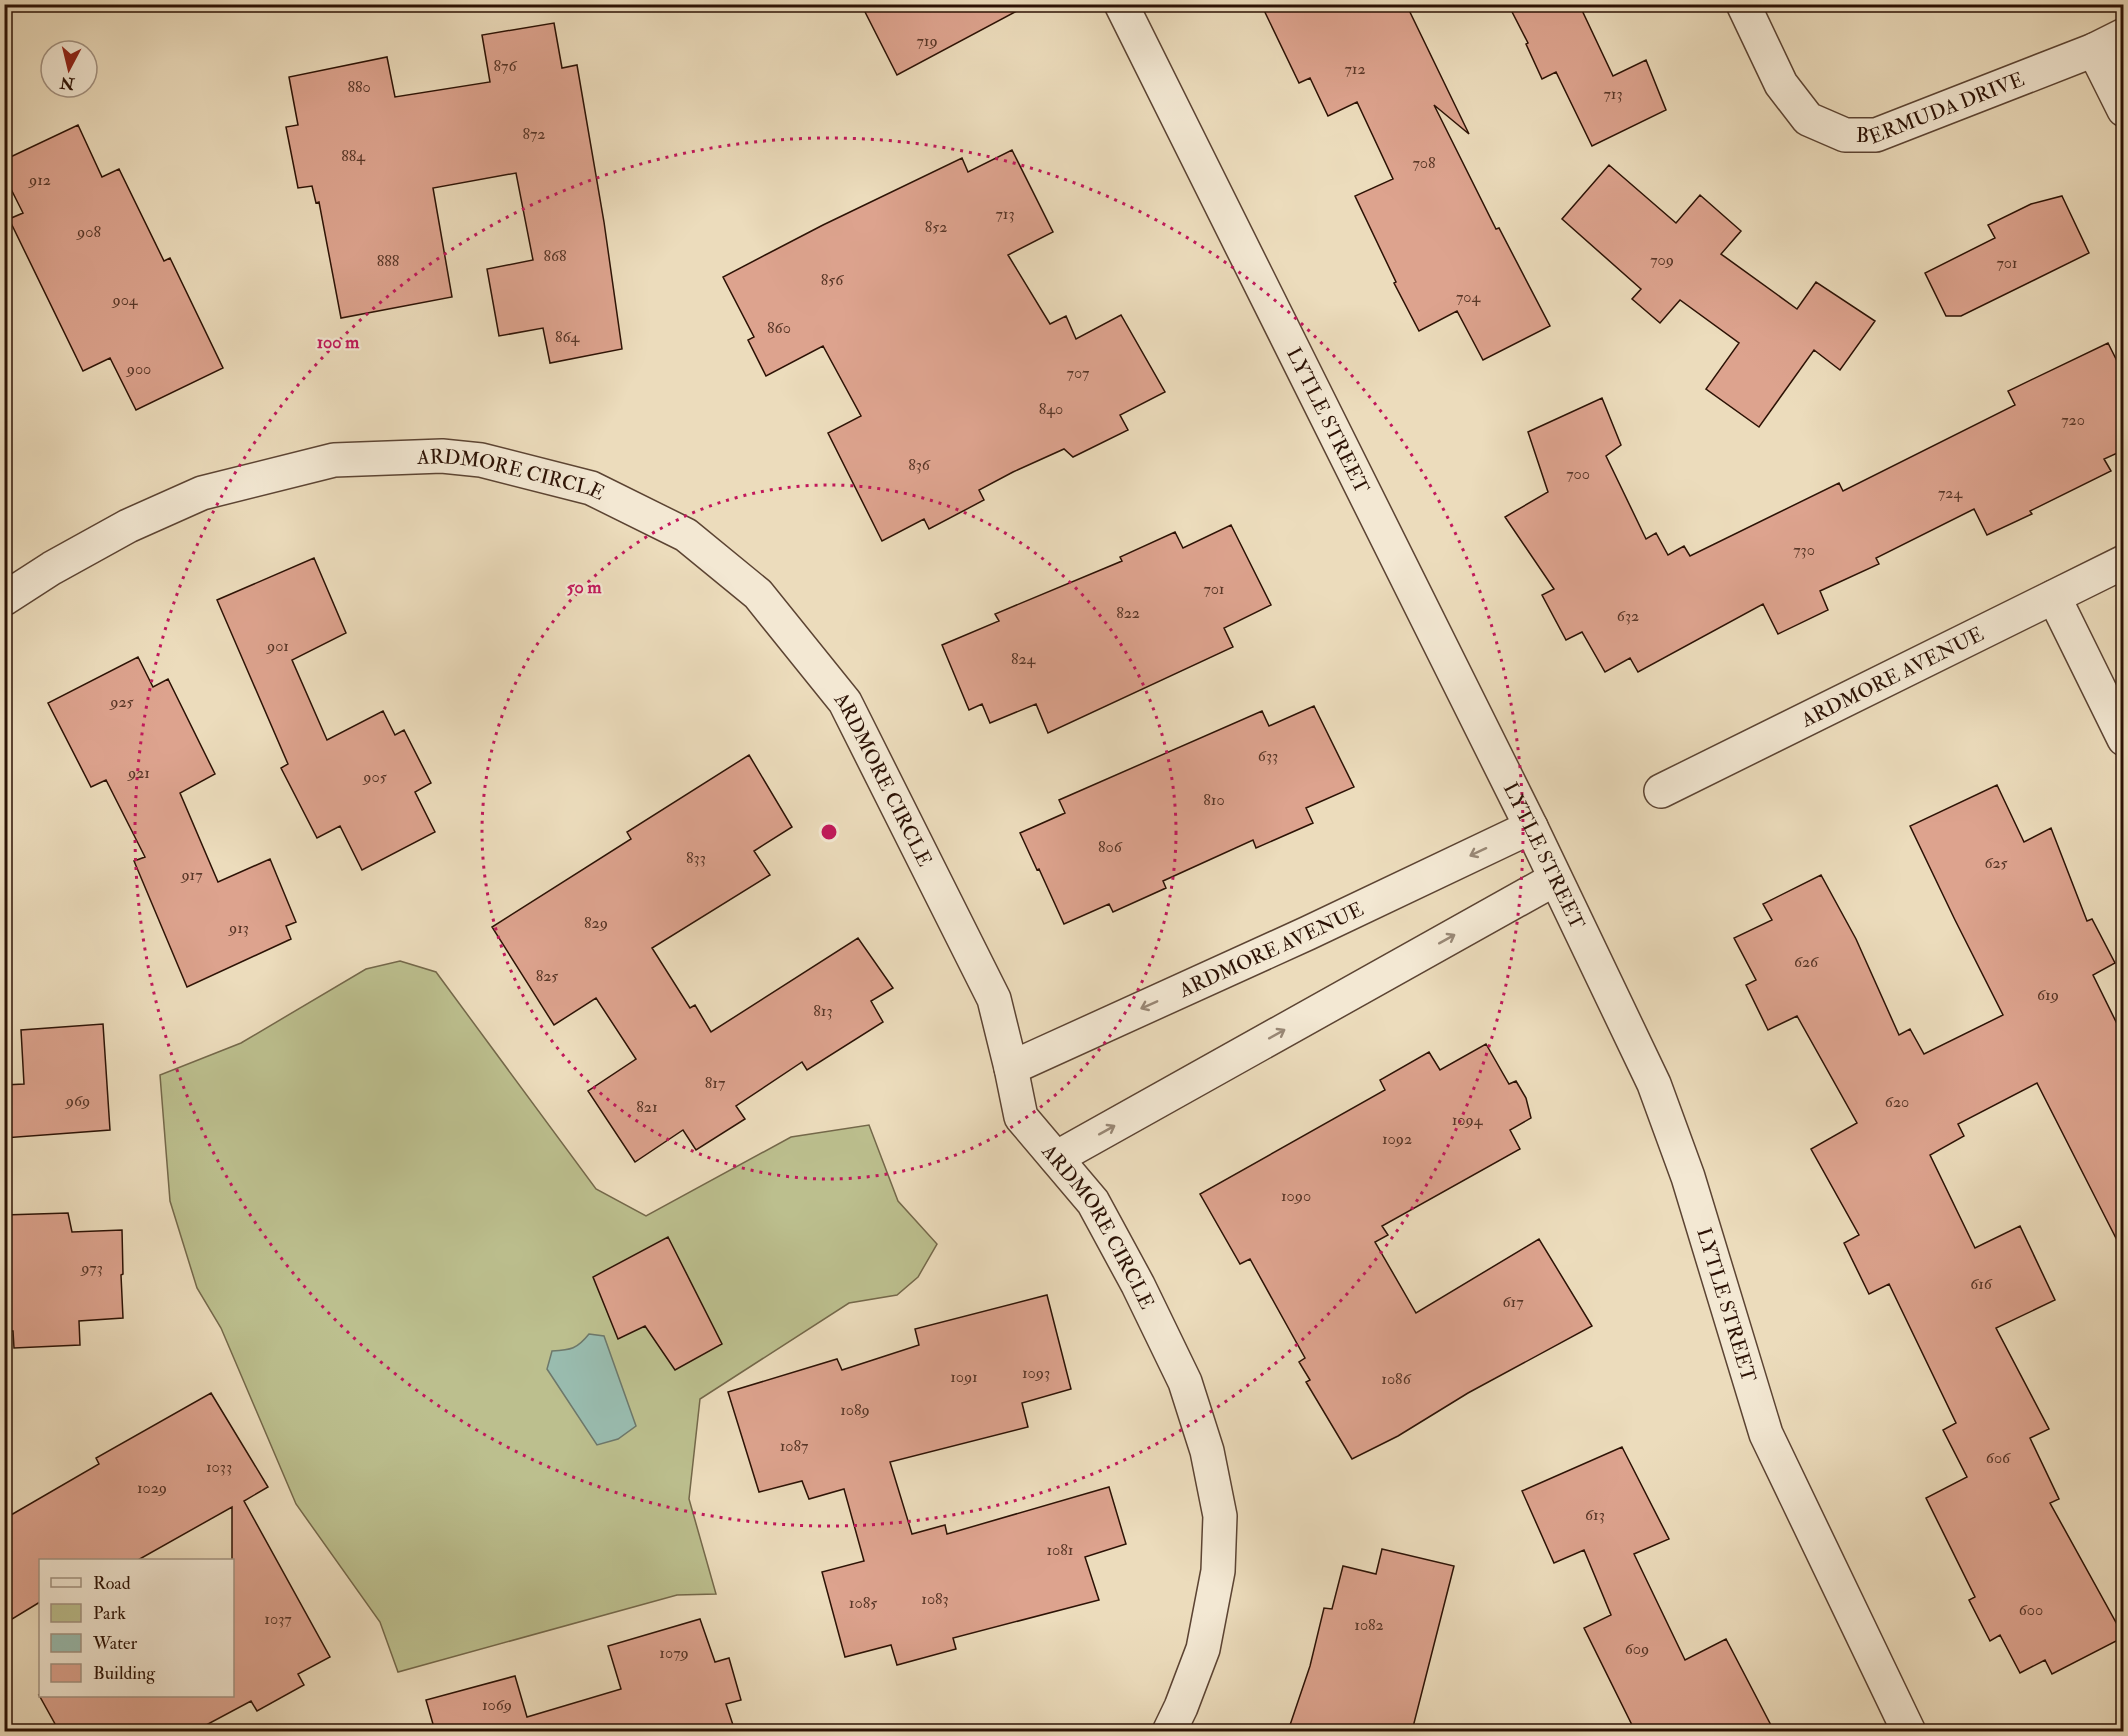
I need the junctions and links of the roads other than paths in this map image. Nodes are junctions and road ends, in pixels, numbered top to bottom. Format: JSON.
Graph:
{"nodes":[{"id":1,"x":1121,"y":4,"type":"edge"},
{"id":2,"x":1743,"y":4,"type":"edge"},
{"id":3,"x":2124,"y":35,"type":"edge"},
{"id":4,"x":2094,"y":50,"type":"junction"},
{"id":5,"x":2124,"y":110,"type":"edge"},
{"id":6,"x":2124,"y":562,"type":"edge"},
{"id":7,"x":2054,"y":597,"type":"junction"},
{"id":8,"x":4,"y":599,"type":"edge"},
{"id":9,"x":2124,"y":739,"type":"edge"},
{"id":10,"x":1661,"y":791,"type":"dead end"},
{"id":11,"x":1531,"y":827,"type":"junction"},
{"id":12,"x":1555,"y":879,"type":"junction"},
{"id":13,"x":1011,"y":1068,"type":"junction"},
{"id":14,"x":1056,"y":1158,"type":"junction"},
{"id":15,"x":1169,"y":1731,"type":"edge"},
{"id":16,"x":1909,"y":1731,"type":"edge"}],
"edges":[{"from":1,"to":11,"type":"street","name":"LYTLE STREET"},
{"from":2,"to":4,"type":"street","name":"BERMUDA DRIVE"},
{"from":3,"to":4,"type":"street","name":"BERMUDA DRIVE"},
{"from":4,"to":5,"type":"street"},
{"from":6,"to":7,"type":"street","name":"ARDMORE AVENUE"},
{"from":7,"to":9,"type":"street"},
{"from":7,"to":10,"type":"street","name":"ARDMORE AVENUE"},
{"from":8,"to":13,"type":"street","name":"ARDMORE CIRCLE"},
{"from":11,"to":12,"type":"street","name":"LYTLE STREET"},
{"from":11,"to":13,"type":"street","name":"ARDMORE AVENUE","one_way":true},
{"from":14,"to":12,"type":"street","one_way":true},
{"from":12,"to":16,"type":"street","name":"LYTLE STREET"},
{"from":13,"to":14,"type":"street","name":"ARDMORE CIRCLE"},
{"from":14,"to":15,"type":"street","name":"ARDMORE CIRCLE"}]}
